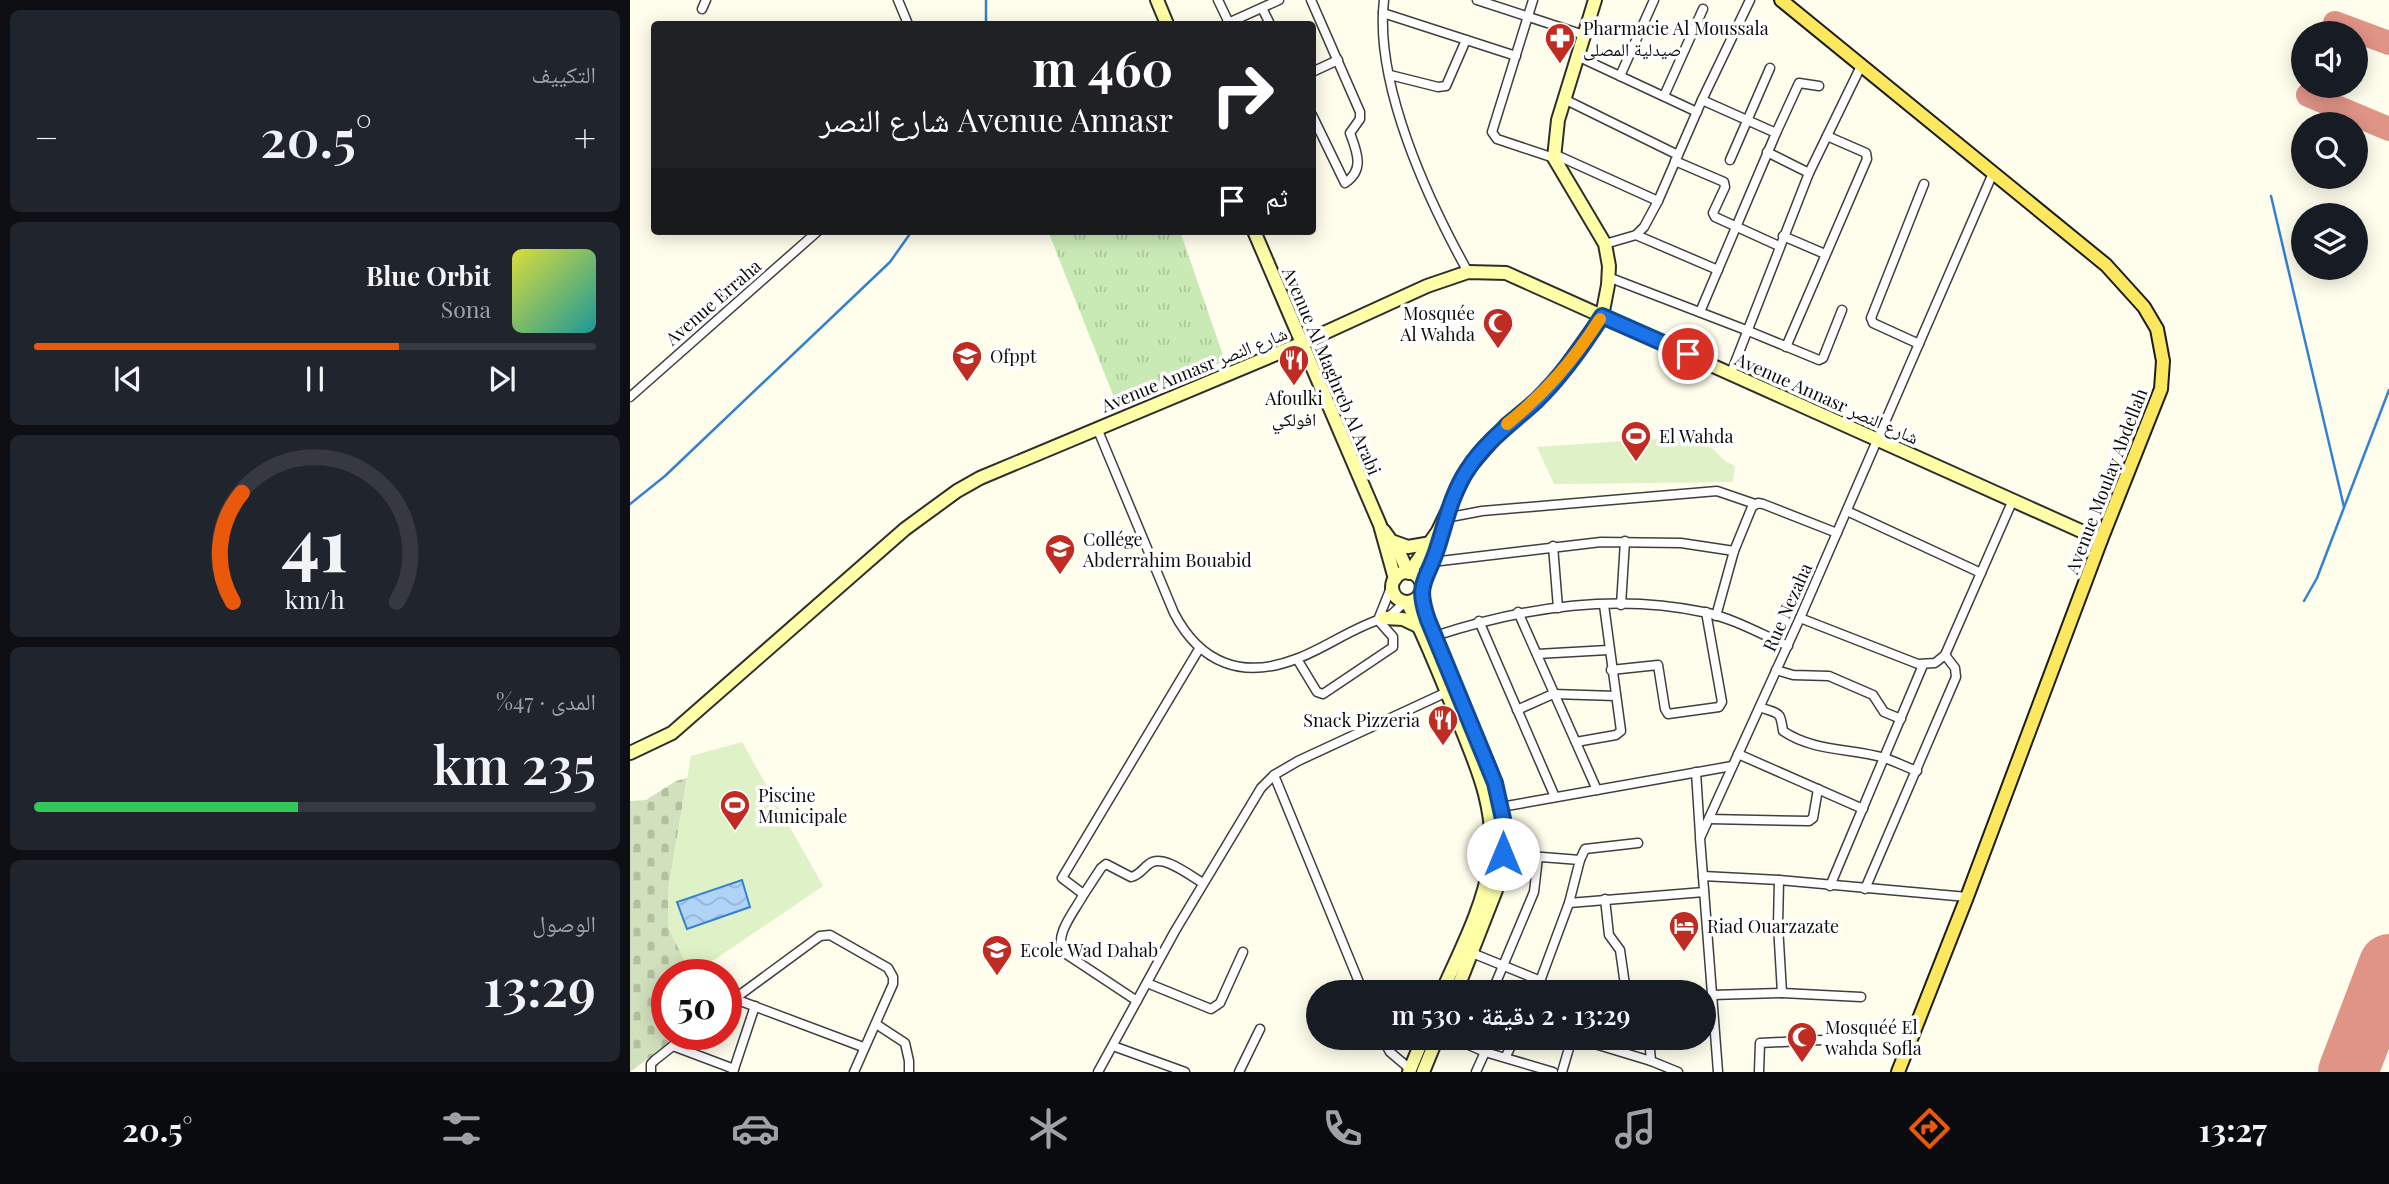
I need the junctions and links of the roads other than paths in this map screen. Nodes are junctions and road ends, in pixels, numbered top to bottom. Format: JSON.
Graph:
{"nodes":[{"id":1,"x":706,"y":0,"type":"edge"},
{"id":2,"x":898,"y":0,"type":"edge"},
{"id":3,"x":1157,"y":0,"type":"edge"},
{"id":4,"x":1218,"y":0,"type":"edge"},
{"id":5,"x":1279,"y":0,"type":"edge"},
{"id":6,"x":1311,"y":0,"type":"edge"},
{"id":7,"x":1384,"y":0,"type":"edge"},
{"id":8,"x":1477,"y":0,"type":"edge"},
{"id":9,"x":1533,"y":0,"type":"edge"},
{"id":10,"x":1595,"y":0,"type":"edge"},
{"id":11,"x":1654,"y":0,"type":"edge"},
{"id":12,"x":1751,"y":0,"type":"edge"},
{"id":13,"x":1781,"y":0,"type":"edge"},
{"id":14,"x":1264,"y":5,"type":"edge"},
{"id":15,"x":702,"y":9,"type":"dead end"},
{"id":16,"x":1703,"y":9,"type":"dead end"},
{"id":17,"x":1383,"y":13,"type":"junction"},
{"id":18,"x":1528,"y":17,"type":"junction"},
{"id":19,"x":907,"y":21,"type":"edge"},
{"id":20,"x":1166,"y":21,"type":"edge"},
{"id":21,"x":1226,"y":21,"type":"edge"},
{"id":22,"x":1233,"y":21,"type":"edge"},
{"id":23,"x":1584,"y":35,"type":"junction"},
{"id":24,"x":1466,"y":40,"type":"junction"},
{"id":25,"x":1516,"y":56,"type":"junction"},
{"id":26,"x":1577,"y":56,"type":"junction"},
{"id":27,"x":1338,"y":60,"type":"junction"},
{"id":28,"x":1861,"y":66,"type":"junction"},
{"id":29,"x":1770,"y":68,"type":"dead end"},
{"id":30,"x":1316,"y":70,"type":"edge"},
{"id":31,"x":1390,"y":75,"type":"junction"},
{"id":32,"x":1620,"y":75,"type":"junction"},
{"id":33,"x":1819,"y":86,"type":"dead end"},
{"id":34,"x":1664,"y":96,"type":"junction"},
{"id":35,"x":1564,"y":99,"type":"junction"},
{"id":36,"x":1702,"y":100,"type":"junction"},
{"id":37,"x":1697,"y":112,"type":"junction"},
{"id":38,"x":1748,"y":120,"type":"junction"},
{"id":39,"x":1316,"y":123,"type":"edge"},
{"id":40,"x":1776,"y":132,"type":"junction"},
{"id":41,"x":1827,"y":136,"type":"junction"},
{"id":42,"x":1767,"y":152,"type":"junction"},
{"id":43,"x":1554,"y":156,"type":"junction"},
{"id":44,"x":1677,"y":158,"type":"junction"},
{"id":45,"x":1730,"y":160,"type":"dead end"},
{"id":46,"x":1809,"y":173,"type":"junction"},
{"id":47,"x":1993,"y":173,"type":"junction"},
{"id":48,"x":1924,"y":184,"type":"dead end"},
{"id":49,"x":1658,"y":201,"type":"junction"},
{"id":50,"x":1737,"y":227,"type":"junction"},
{"id":51,"x":813,"y":235,"type":"edge"},
{"id":52,"x":1256,"y":235,"type":"edge"},
{"id":53,"x":1636,"y":235,"type":"junction"},
{"id":54,"x":1783,"y":236,"type":"junction"},
{"id":55,"x":1605,"y":244,"type":"junction"},
{"id":56,"x":1779,"y":246,"type":"junction"},
{"id":57,"x":1825,"y":254,"type":"junction"},
{"id":58,"x":1718,"y":270,"type":"junction"},
{"id":59,"x":1468,"y":272,"type":"junction"},
{"id":60,"x":1608,"y":277,"type":"junction"},
{"id":61,"x":1842,"y":310,"type":"dead end"},
{"id":62,"x":1700,"y":312,"type":"junction"},
{"id":63,"x":1602,"y":316,"type":"junction"},
{"id":64,"x":1746,"y":330,"type":"junction"},
{"id":65,"x":1300,"y":344,"type":"junction"},
{"id":66,"x":1919,"y":344,"type":"junction"},
{"id":67,"x":1786,"y":347,"type":"junction"},
{"id":68,"x":1731,"y":373,"type":"junction"},
{"id":69,"x":630,"y":397,"type":"edge"},
{"id":70,"x":1097,"y":428,"type":"junction"},
{"id":71,"x":1877,"y":439,"type":"junction"},
{"id":72,"x":2012,"y":502,"type":"junction"},
{"id":73,"x":1755,"y":504,"type":"junction"},
{"id":74,"x":1847,"y":510,"type":"junction"},
{"id":75,"x":1445,"y":518,"type":"junction"},
{"id":76,"x":1380,"y":525,"type":"junction"},
{"id":77,"x":1837,"y":533,"type":"junction"},
{"id":78,"x":2101,"y":540,"type":"junction"},
{"id":79,"x":1625,"y":541,"type":"junction"},
{"id":80,"x":1394,"y":542,"type":"junction"},
{"id":81,"x":1431,"y":543,"type":"junction"},
{"id":82,"x":1553,"y":546,"type":"junction"},
{"id":83,"x":1734,"y":551,"type":"junction"},
{"id":84,"x":1432,"y":562,"type":"junction"},
{"id":85,"x":1408,"y":573,"type":"junction"},
{"id":86,"x":1981,"y":573,"type":"junction"},
{"id":87,"x":1394,"y":582,"type":"junction"},
{"id":88,"x":1421,"y":590,"type":"junction"},
{"id":89,"x":1406,"y":602,"type":"junction"},
{"id":90,"x":1604,"y":605,"type":"junction"},
{"id":91,"x":1621,"y":605,"type":"junction"},
{"id":92,"x":1558,"y":608,"type":"junction"},
{"id":93,"x":1518,"y":612,"type":"junction"},
{"id":94,"x":1706,"y":612,"type":"junction"},
{"id":95,"x":1716,"y":616,"type":"junction"},
{"id":96,"x":1800,"y":618,"type":"junction"},
{"id":97,"x":1381,"y":619,"type":"junction"},
{"id":98,"x":1479,"y":621,"type":"junction"},
{"id":99,"x":1420,"y":627,"type":"junction"},
{"id":100,"x":1435,"y":636,"type":"junction"},
{"id":101,"x":1788,"y":646,"type":"junction"},
{"id":102,"x":1199,"y":649,"type":"junction"},
{"id":103,"x":1608,"y":650,"type":"junction"},
{"id":104,"x":1537,"y":654,"type":"junction"},
{"id":105,"x":1945,"y":655,"type":"junction"},
{"id":106,"x":1297,"y":659,"type":"junction"},
{"id":107,"x":1923,"y":665,"type":"junction"},
{"id":108,"x":1611,"y":670,"type":"junction"},
{"id":109,"x":1776,"y":670,"type":"junction"},
{"id":110,"x":1447,"y":692,"type":"junction"},
{"id":111,"x":1553,"y":694,"type":"junction"},
{"id":112,"x":1616,"y":696,"type":"junction"},
{"id":113,"x":1760,"y":708,"type":"junction"},
{"id":114,"x":1517,"y":710,"type":"junction"},
{"id":115,"x":1901,"y":719,"type":"junction"},
{"id":116,"x":1576,"y":742,"type":"junction"},
{"id":117,"x":630,"y":753,"type":"edge"},
{"id":118,"x":1738,"y":754,"type":"junction"},
{"id":119,"x":1885,"y":758,"type":"junction"},
{"id":120,"x":1732,"y":766,"type":"junction"},
{"id":121,"x":1917,"y":771,"type":"junction"},
{"id":122,"x":1696,"y":772,"type":"junction"},
{"id":123,"x":1274,"y":775,"type":"junction"},
{"id":124,"x":1818,"y":789,"type":"junction"},
{"id":125,"x":1597,"y":790,"type":"junction"},
{"id":126,"x":1555,"y":797,"type":"junction"},
{"id":127,"x":1502,"y":807,"type":"junction"},
{"id":128,"x":1863,"y":809,"type":"junction"},
{"id":129,"x":1709,"y":819,"type":"junction"},
{"id":130,"x":1700,"y":838,"type":"junction"},
{"id":131,"x":1638,"y":844,"type":"dead end"},
{"id":132,"x":1503,"y":854,"type":"junction"},
{"id":133,"x":1538,"y":857,"type":"junction"},
{"id":134,"x":1580,"y":860,"type":"junction"},
{"id":135,"x":1703,"y":876,"type":"junction"},
{"id":136,"x":1779,"y":880,"type":"junction"},
{"id":137,"x":1203,"y":883,"type":"junction"},
{"id":138,"x":1830,"y":886,"type":"junction"},
{"id":139,"x":1865,"y":888,"type":"junction"},
{"id":140,"x":1704,"y":892,"type":"junction"},
{"id":141,"x":1082,"y":897,"type":"junction"},
{"id":142,"x":1967,"y":897,"type":"junction"},
{"id":143,"x":1605,"y":899,"type":"junction"},
{"id":144,"x":1569,"y":903,"type":"junction"},
{"id":145,"x":1243,"y":953,"type":"dead end"},
{"id":146,"x":1472,"y":953,"type":"junction"},
{"id":147,"x":1503,"y":966,"type":"junction"},
{"id":148,"x":1358,"y":980,"type":"edge"},
{"id":149,"x":1447,"y":980,"type":"edge"},
{"id":150,"x":1461,"y":980,"type":"edge"},
{"id":151,"x":1497,"y":980,"type":"edge"},
{"id":152,"x":1538,"y":980,"type":"edge"},
{"id":153,"x":1541,"y":980,"type":"edge"},
{"id":154,"x":1624,"y":980,"type":"edge"},
{"id":155,"x":1711,"y":980,"type":"edge"},
{"id":156,"x":1147,"y":983,"type":"junction"},
{"id":157,"x":1782,"y":993,"type":"junction"},
{"id":158,"x":742,"y":994,"type":"edge"},
{"id":159,"x":1716,"y":995,"type":"edge"},
{"id":160,"x":1861,"y":997,"type":"dead end"},
{"id":161,"x":742,"y":1001,"type":"edge"},
{"id":162,"x":1137,"y":1001,"type":"junction"},
{"id":163,"x":755,"y":1006,"type":"junction"},
{"id":164,"x":876,"y":1024,"type":"junction"},
{"id":165,"x":1260,"y":1029,"type":"dead end"},
{"id":166,"x":1843,"y":1039,"type":"dead end"},
{"id":167,"x":1113,"y":1046,"type":"junction"},
{"id":168,"x":1716,"y":1046,"type":"edge"},
{"id":169,"x":863,"y":1047,"type":"junction"},
{"id":170,"x":668,"y":1050,"type":"edge"},
{"id":171,"x":683,"y":1050,"type":"edge"},
{"id":172,"x":1389,"y":1050,"type":"edge"},
{"id":173,"x":1424,"y":1050,"type":"edge"},
{"id":174,"x":1482,"y":1050,"type":"edge"},
{"id":175,"x":1509,"y":1050,"type":"edge"},
{"id":176,"x":1570,"y":1050,"type":"edge"},
{"id":177,"x":1614,"y":1050,"type":"edge"},
{"id":178,"x":1650,"y":1050,"type":"edge"},
{"id":179,"x":1485,"y":1052,"type":"junction"},
{"id":180,"x":1506,"y":1056,"type":"junction"},
{"id":181,"x":1651,"y":1061,"type":"junction"},
{"id":182,"x":733,"y":1071,"type":"edge"},
{"id":183,"x":1414,"y":1071,"type":"edge"},
{"id":184,"x":651,"y":1072,"type":"edge"},
{"id":185,"x":854,"y":1072,"type":"edge"},
{"id":186,"x":909,"y":1072,"type":"edge"},
{"id":187,"x":1098,"y":1072,"type":"edge"},
{"id":188,"x":1185,"y":1072,"type":"edge"},
{"id":189,"x":1239,"y":1072,"type":"edge"},
{"id":190,"x":1476,"y":1072,"type":"edge"},
{"id":191,"x":1553,"y":1072,"type":"edge"},
{"id":192,"x":1562,"y":1072,"type":"edge"},
{"id":193,"x":1678,"y":1072,"type":"edge"},
{"id":194,"x":1718,"y":1072,"type":"edge"},
{"id":195,"x":1759,"y":1072,"type":"edge"},
{"id":196,"x":1898,"y":1072,"type":"edge"}],
"edges":[{"from":1,"to":15,"type":"street"},
{"from":2,"to":19,"type":"street"},
{"from":3,"to":20,"type":"street"},
{"from":4,"to":21,"type":"street"},
{"from":5,"to":14,"type":"street"},
{"from":6,"to":27,"type":"street"},
{"from":7,"to":17,"type":"street"},
{"from":8,"to":18,"type":"street"},
{"from":9,"to":18,"type":"street"},
{"from":10,"to":23,"type":"street"},
{"from":11,"to":32,"type":"street"},
{"from":12,"to":36,"type":"street"},
{"from":13,"to":28,"type":"main road","name":"Avenue Moulay Abdellah"},
{"from":14,"to":22,"type":"street"},
{"from":16,"to":34,"type":"street"},
{"from":17,"to":24,"type":"street"},
{"from":17,"to":31,"type":"street"},
{"from":18,"to":23,"type":"street"},
{"from":18,"to":25,"type":"street"},
{"from":23,"to":26,"type":"street"},
{"from":24,"to":25,"type":"street"},
{"from":24,"to":31,"type":"street"},
{"from":25,"to":43,"type":"street"},
{"from":26,"to":32,"type":"street"},
{"from":26,"to":35,"type":"street"},
{"from":27,"to":30,"type":"street"},
{"from":27,"to":39,"type":"street"},
{"from":28,"to":41,"type":"street"},
{"from":28,"to":47,"type":"main road","name":"Avenue Moulay Abdellah"},
{"from":29,"to":38,"type":"street"},
{"from":31,"to":59,"type":"street"},
{"from":32,"to":34,"type":"street"},
{"from":33,"to":40,"type":"street"},
{"from":34,"to":37,"type":"street"},
{"from":35,"to":43,"type":"street"},
{"from":35,"to":44,"type":"street"},
{"from":36,"to":37,"type":"street"},
{"from":36,"to":38,"type":"street"},
{"from":37,"to":44,"type":"street"},
{"from":38,"to":40,"type":"street"},
{"from":38,"to":45,"type":"street"},
{"from":40,"to":42,"type":"street"},
{"from":41,"to":46,"type":"street"},
{"from":41,"to":57,"type":"street"},
{"from":42,"to":46,"type":"street"},
{"from":42,"to":50,"type":"street"},
{"from":43,"to":49,"type":"street"},
{"from":43,"to":55,"type":"street"},
{"from":44,"to":49,"type":"street"},
{"from":44,"to":50,"type":"street"},
{"from":46,"to":54,"type":"street"},
{"from":47,"to":66,"type":"street","name":"Rue Nezaha"},
{"from":47,"to":78,"type":"main road","name":"Avenue Moulay Abdellah"},
{"from":48,"to":66,"type":"street"},
{"from":49,"to":53,"type":"street"},
{"from":50,"to":56,"type":"street"},
{"from":50,"to":58,"type":"street"},
{"from":51,"to":69,"type":"street","name":"Avenue Erraha"},
{"from":52,"to":65,"type":"street","name":"Avenue Al Maghreb Al Arabi"},
{"from":53,"to":55,"type":"street"},
{"from":53,"to":58,"type":"street"},
{"from":54,"to":56,"type":"street"},
{"from":54,"to":57,"type":"street"},
{"from":55,"to":60,"type":"street"},
{"from":56,"to":64,"type":"street"},
{"from":57,"to":67,"type":"street"},
{"from":58,"to":62,"type":"street"},
{"from":59,"to":63,"type":"street","name":"Avenue Annasr شارع النصر"},
{"from":59,"to":65,"type":"street","name":"Avenue Annasr شارع النصر"},
{"from":60,"to":62,"type":"street"},
{"from":60,"to":63,"type":"street"},
{"from":61,"to":67,"type":"street"},
{"from":62,"to":64,"type":"street"},
{"from":63,"to":68,"type":"street","name":"Avenue Annasr شارع النصر"},
{"from":63,"to":75,"type":"street"},
{"from":64,"to":67,"type":"street"},
{"from":64,"to":68,"type":"street"},
{"from":65,"to":70,"type":"street","name":"Avenue Annasr شارع النصر"},
{"from":65,"to":76,"type":"street","name":"Avenue Al Maghreb Al Arabi"},
{"from":66,"to":71,"type":"street","name":"Rue Nezaha"},
{"from":68,"to":71,"type":"street","name":"Avenue Annasr شارع النصر"},
{"from":70,"to":102,"type":"street"},
{"from":70,"to":117,"type":"street","name":"Avenue Annasr شارع النصر"},
{"from":71,"to":72,"type":"street","name":"Avenue Annasr شارع النصر"},
{"from":71,"to":74,"type":"street","name":"Rue Nezaha"},
{"from":72,"to":78,"type":"street","name":"Avenue Annasr شارع النصر"},
{"from":72,"to":86,"type":"street"},
{"from":73,"to":75,"type":"street"},
{"from":73,"to":77,"type":"street"},
{"from":73,"to":83,"type":"street"},
{"from":74,"to":77,"type":"street","name":"Rue Nezaha"},
{"from":74,"to":86,"type":"street"},
{"from":75,"to":81,"type":"street"},
{"from":75,"to":84,"type":"street"},
{"from":76,"to":80,"type":"street","name":"Avenue Al Maghreb Al Arabi"},
{"from":76,"to":87,"type":"street","name":"Avenue Al Maghreb Al Arabi"},
{"from":77,"to":96,"type":"street","name":"Rue Nezaha"},
{"from":78,"to":142,"type":"main road","name":"Avenue Moulay Abdellah"},
{"from":79,"to":82,"type":"street"},
{"from":79,"to":83,"type":"street"},
{"from":79,"to":91,"type":"street"},
{"from":80,"to":81,"type":"street"},
{"from":80,"to":85,"type":"street","name":"Avenue Al Maghreb Al Arabi"},
{"from":81,"to":85,"type":"street"},
{"from":82,"to":84,"type":"street"},
{"from":82,"to":92,"type":"street"},
{"from":83,"to":95,"type":"street"},
{"from":84,"to":88,"type":"street"},
{"from":85,"to":87,"type":"street"},
{"from":85,"to":88,"type":"street"},
{"from":86,"to":105,"type":"street"},
{"from":87,"to":89,"type":"street"},
{"from":87,"to":97,"type":"street"},
{"from":88,"to":89,"type":"street"},
{"from":88,"to":100,"type":"street"},
{"from":89,"to":97,"type":"street"},
{"from":89,"to":99,"type":"street"},
{"from":90,"to":91,"type":"street"},
{"from":90,"to":92,"type":"street"},
{"from":90,"to":103,"type":"street"},
{"from":91,"to":94,"type":"street"},
{"from":92,"to":93,"type":"street"},
{"from":93,"to":98,"type":"street"},
{"from":93,"to":104,"type":"street"},
{"from":94,"to":95,"type":"street"},
{"from":94,"to":108,"type":"street"},
{"from":95,"to":101,"type":"street"},
{"from":96,"to":101,"type":"street","name":"Rue Nezaha"},
{"from":96,"to":107,"type":"street"},
{"from":97,"to":99,"type":"street"},
{"from":97,"to":106,"type":"street"},
{"from":97,"to":106,"type":"street"},
{"from":98,"to":100,"type":"street"},
{"from":98,"to":114,"type":"street"},
{"from":99,"to":110,"type":"street"},
{"from":100,"to":127,"type":"street"},
{"from":101,"to":109,"type":"street","name":"Rue Nezaha"},
{"from":102,"to":106,"type":"street"},
{"from":102,"to":141,"type":"street"},
{"from":103,"to":104,"type":"street"},
{"from":103,"to":108,"type":"street"},
{"from":104,"to":111,"type":"street"},
{"from":105,"to":107,"type":"street"},
{"from":105,"to":121,"type":"street"},
{"from":107,"to":115,"type":"street"},
{"from":108,"to":112,"type":"street"},
{"from":109,"to":113,"type":"street","name":"Rue Nezaha"},
{"from":109,"to":115,"type":"street"},
{"from":110,"to":123,"type":"street"},
{"from":110,"to":149,"type":"street"},
{"from":111,"to":112,"type":"street"},
{"from":111,"to":114,"type":"street"},
{"from":111,"to":116,"type":"street"},
{"from":112,"to":116,"type":"street"},
{"from":113,"to":118,"type":"street","name":"Rue Nezaha"},
{"from":113,"to":119,"type":"street"},
{"from":114,"to":126,"type":"street"},
{"from":115,"to":119,"type":"street"},
{"from":116,"to":125,"type":"street"},
{"from":118,"to":120,"type":"street","name":"Rue Nezaha"},
{"from":118,"to":124,"type":"street"},
{"from":119,"to":121,"type":"street"},
{"from":119,"to":128,"type":"street"},
{"from":120,"to":122,"type":"street"},
{"from":120,"to":129,"type":"street","name":"Rue Nezaha"},
{"from":121,"to":139,"type":"street"},
{"from":122,"to":125,"type":"street"},
{"from":122,"to":130,"type":"street"},
{"from":123,"to":137,"type":"street"},
{"from":123,"to":148,"type":"street"},
{"from":124,"to":128,"type":"street"},
{"from":124,"to":129,"type":"street"},
{"from":125,"to":126,"type":"street"},
{"from":126,"to":127,"type":"street"},
{"from":127,"to":132,"type":"street"},
{"from":128,"to":138,"type":"street"},
{"from":129,"to":130,"type":"street","name":"Rue Nezaha"},
{"from":130,"to":135,"type":"street","name":"Rue Nezaha"},
{"from":131,"to":134,"type":"street"},
{"from":132,"to":133,"type":"street"},
{"from":132,"to":146,"type":"street"},
{"from":133,"to":134,"type":"street"},
{"from":133,"to":147,"type":"street"},
{"from":134,"to":144,"type":"street"},
{"from":135,"to":136,"type":"street"},
{"from":135,"to":140,"type":"street","name":"Rue Nezaha"},
{"from":136,"to":138,"type":"street"},
{"from":136,"to":157,"type":"street"},
{"from":137,"to":141,"type":"street"},
{"from":137,"to":156,"type":"street"},
{"from":138,"to":139,"type":"street"},
{"from":139,"to":142,"type":"street"},
{"from":140,"to":143,"type":"street"},
{"from":140,"to":155,"type":"street","name":"Rue Nezaha"},
{"from":141,"to":162,"type":"street"},
{"from":142,"to":196,"type":"main road","name":"Avenue Moulay Abdellah"},
{"from":143,"to":144,"type":"street"},
{"from":143,"to":154,"type":"street"},
{"from":144,"to":153,"type":"street"},
{"from":145,"to":156,"type":"street"},
{"from":146,"to":147,"type":"street"},
{"from":146,"to":150,"type":"street"},
{"from":147,"to":151,"type":"street"},
{"from":147,"to":152,"type":"street"},
{"from":156,"to":162,"type":"street"},
{"from":157,"to":159,"type":"street"},
{"from":157,"to":160,"type":"street"},
{"from":158,"to":164,"type":"street"},
{"from":161,"to":163,"type":"street"},
{"from":162,"to":167,"type":"street"},
{"from":163,"to":169,"type":"street"},
{"from":163,"to":182,"type":"street"},
{"from":164,"to":169,"type":"street"},
{"from":164,"to":186,"type":"street"},
{"from":165,"to":189,"type":"street"},
{"from":166,"to":195,"type":"street"},
{"from":167,"to":187,"type":"street"},
{"from":167,"to":188,"type":"street"},
{"from":168,"to":194,"type":"street","name":"Rue Nezaha"},
{"from":169,"to":185,"type":"street"},
{"from":170,"to":184,"type":"street"},
{"from":171,"to":182,"type":"street"},
{"from":172,"to":183,"type":"street"},
{"from":173,"to":183,"type":"street"},
{"from":174,"to":179,"type":"street"},
{"from":175,"to":180,"type":"street"},
{"from":176,"to":192,"type":"street"},
{"from":177,"to":181,"type":"street"},
{"from":178,"to":181,"type":"street"},
{"from":179,"to":180,"type":"street"},
{"from":179,"to":190,"type":"street"},
{"from":180,"to":191,"type":"street"},
{"from":181,"to":193,"type":"street"}]}
